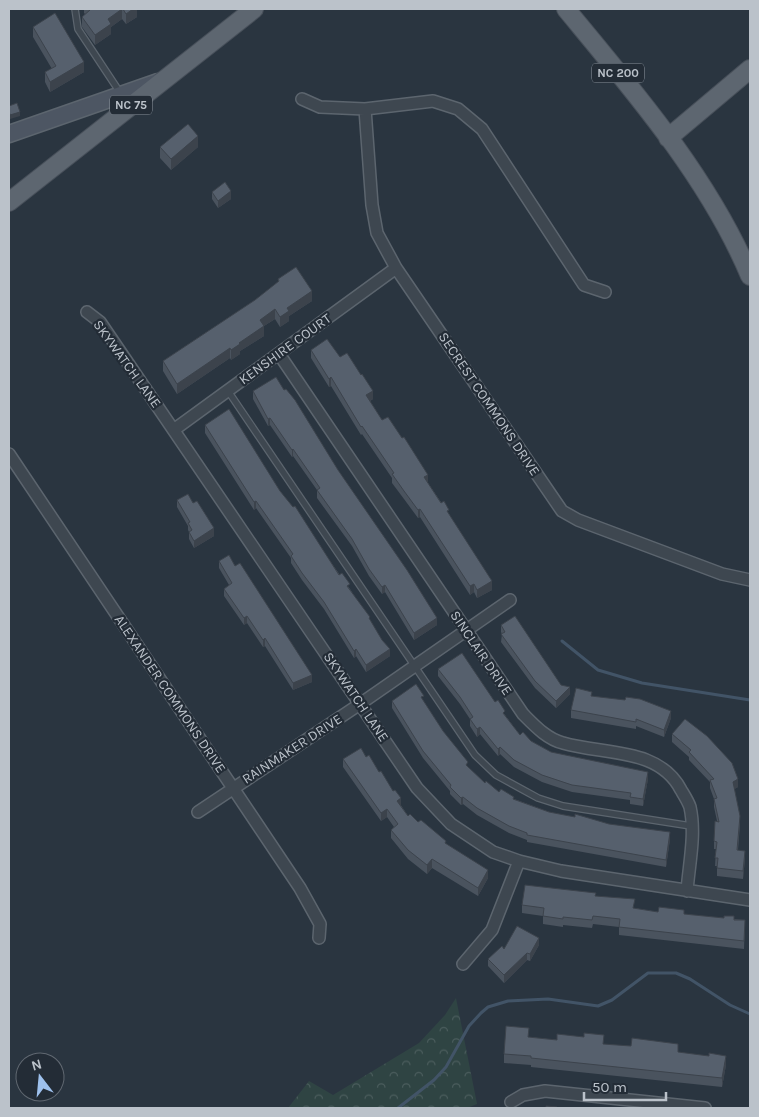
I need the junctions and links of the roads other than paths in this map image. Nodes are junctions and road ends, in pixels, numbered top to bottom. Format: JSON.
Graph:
{"nodes":[{"id":1,"x":75,"y":9,"type":"edge"},
{"id":2,"x":254,"y":9,"type":"edge"},
{"id":3,"x":566,"y":9,"type":"edge"},
{"id":4,"x":750,"y":69,"type":"edge"},
{"id":5,"x":162,"y":81,"type":"junction"},
{"id":6,"x":122,"y":96,"type":"junction"},
{"id":7,"x":302,"y":99,"type":"dead end"},
{"id":8,"x":365,"y":109,"type":"junction"},
{"id":9,"x":9,"y":134,"type":"edge"},
{"id":10,"x":668,"y":138,"type":"junction"},
{"id":11,"x":9,"y":202,"type":"edge"},
{"id":12,"x":396,"y":268,"type":"junction"},
{"id":13,"x":750,"y":276,"type":"edge"},
{"id":14,"x":605,"y":292,"type":"dead end"},
{"id":15,"x":87,"y":312,"type":"dead end"},
{"id":16,"x":279,"y":354,"type":"junction"},
{"id":17,"x":228,"y":391,"type":"junction"},
{"id":18,"x":174,"y":429,"type":"junction"},
{"id":19,"x":9,"y":454,"type":"edge"},
{"id":20,"x":750,"y":580,"type":"edge"},
{"id":21,"x":510,"y":600,"type":"dead end"},
{"id":22,"x":466,"y":630,"type":"junction"},
{"id":23,"x":414,"y":667,"type":"junction"},
{"id":24,"x":360,"y":704,"type":"junction"},
{"id":25,"x":233,"y":787,"type":"junction"},
{"id":26,"x":198,"y":812,"type":"dead end"},
{"id":27,"x":691,"y":826,"type":"junction"},
{"id":28,"x":519,"y":861,"type":"junction"},
{"id":29,"x":687,"y":891,"type":"junction"},
{"id":30,"x":750,"y":900,"type":"edge"},
{"id":31,"x":319,"y":938,"type":"dead end"},
{"id":32,"x":463,"y":964,"type":"dead end"},
{"id":33,"x":511,"y":1102,"type":"dead end"},
{"id":34,"x":705,"y":1108,"type":"edge"}],
"edges":[{"from":1,"to":6,"type":"lane"},
{"from":2,"to":5,"type":"main road","number":"NC 75"},
{"from":3,"to":10,"type":"main road","number":"NC 200"},
{"from":4,"to":10,"type":"main road"},
{"from":5,"to":6,"type":"main road"},
{"from":5,"to":11,"type":"main road","number":"NC 75"},
{"from":6,"to":9,"type":"main road"},
{"from":7,"to":8,"type":"street"},
{"from":8,"to":12,"type":"street","name":"SECREST COMMONS DRIVE"},
{"from":8,"to":14,"type":"street"},
{"from":10,"to":13,"type":"main road","number":"NC 200"},
{"from":12,"to":16,"type":"street","name":"KENSHIRE COURT"},
{"from":12,"to":20,"type":"street","name":"SECREST COMMONS DRIVE"},
{"from":15,"to":18,"type":"street","name":"SKYWATCH LANE"},
{"from":16,"to":17,"type":"street","name":"KENSHIRE COURT"},
{"from":16,"to":22,"type":"street","name":"SINCLAIR DRIVE"},
{"from":17,"to":18,"type":"street","name":"KENSHIRE COURT"},
{"from":17,"to":23,"type":"lane"},
{"from":18,"to":24,"type":"street","name":"SKYWATCH LANE"},
{"from":19,"to":25,"type":"street","name":"ALEXANDER COMMONS DRIVE"},
{"from":21,"to":22,"type":"street","name":"RAINMAKER DRIVE"},
{"from":22,"to":23,"type":"street","name":"RAINMAKER DRIVE"},
{"from":22,"to":27,"type":"street","name":"SINCLAIR DRIVE"},
{"from":23,"to":24,"type":"street","name":"RAINMAKER DRIVE"},
{"from":23,"to":27,"type":"lane"},
{"from":24,"to":25,"type":"street","name":"RAINMAKER DRIVE"},
{"from":24,"to":28,"type":"street","name":"SKYWATCH LANE"},
{"from":25,"to":26,"type":"street","name":"RAINMAKER DRIVE"},
{"from":25,"to":31,"type":"street","name":"ALEXANDER COMMONS DRIVE"},
{"from":27,"to":29,"type":"street","name":"SINCLAIR DRIVE"},
{"from":28,"to":29,"type":"street","name":"SKYWATCH LANE"},
{"from":28,"to":32,"type":"street"},
{"from":29,"to":30,"type":"street","name":"SKYWATCH LANE"},
{"from":33,"to":34,"type":"street"}]}
